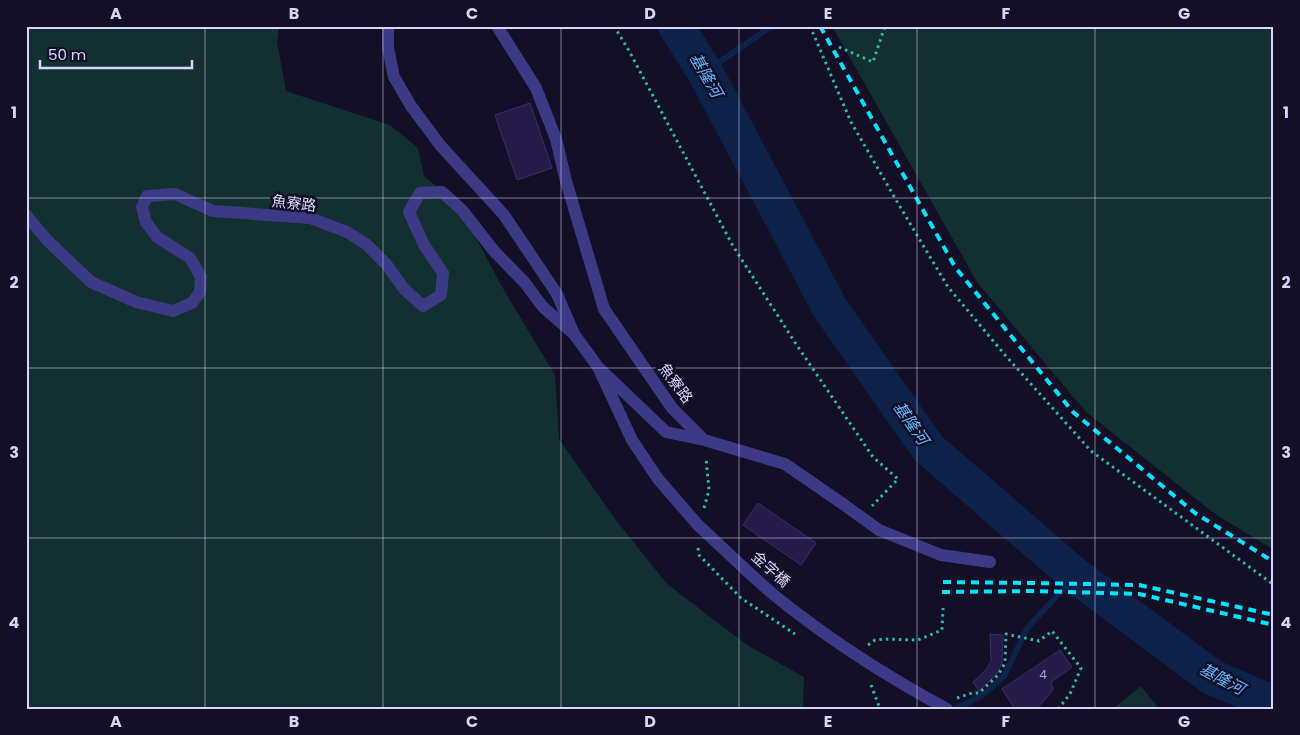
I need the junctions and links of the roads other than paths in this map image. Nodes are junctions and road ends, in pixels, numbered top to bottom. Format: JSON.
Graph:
{"nodes":[{"id":1,"x":388,"y":26,"type":"edge"},
{"id":2,"x":497,"y":26,"type":"edge"},
{"id":3,"x":26,"y":216,"type":"edge"},
{"id":4,"x":574,"y":334,"type":"junction"},
{"id":5,"x":598,"y":367,"type":"junction"},
{"id":6,"x":617,"y":408,"type":"joint"},
{"id":7,"x":704,"y":440,"type":"junction"},
{"id":8,"x":990,"y":562,"type":"dead end"},
{"id":9,"x":951,"y":704,"type":"edge"}],
"edges":[{"from":1,"to":4,"type":"street","name":"魚寮路"},
{"from":2,"to":7,"type":"street","name":"魚寮路"},
{"from":3,"to":4,"type":"street","name":"魚寮路"},
{"from":4,"to":5,"type":"street","name":"魚寮路"},
{"from":5,"to":6,"type":"street","name":"魚寮路"},
{"from":5,"to":7,"type":"street","name":"魚寮路"},
{"from":6,"to":9,"type":"street","name":"金字橋","bridge":true},
{"from":7,"to":8,"type":"street"}]}
